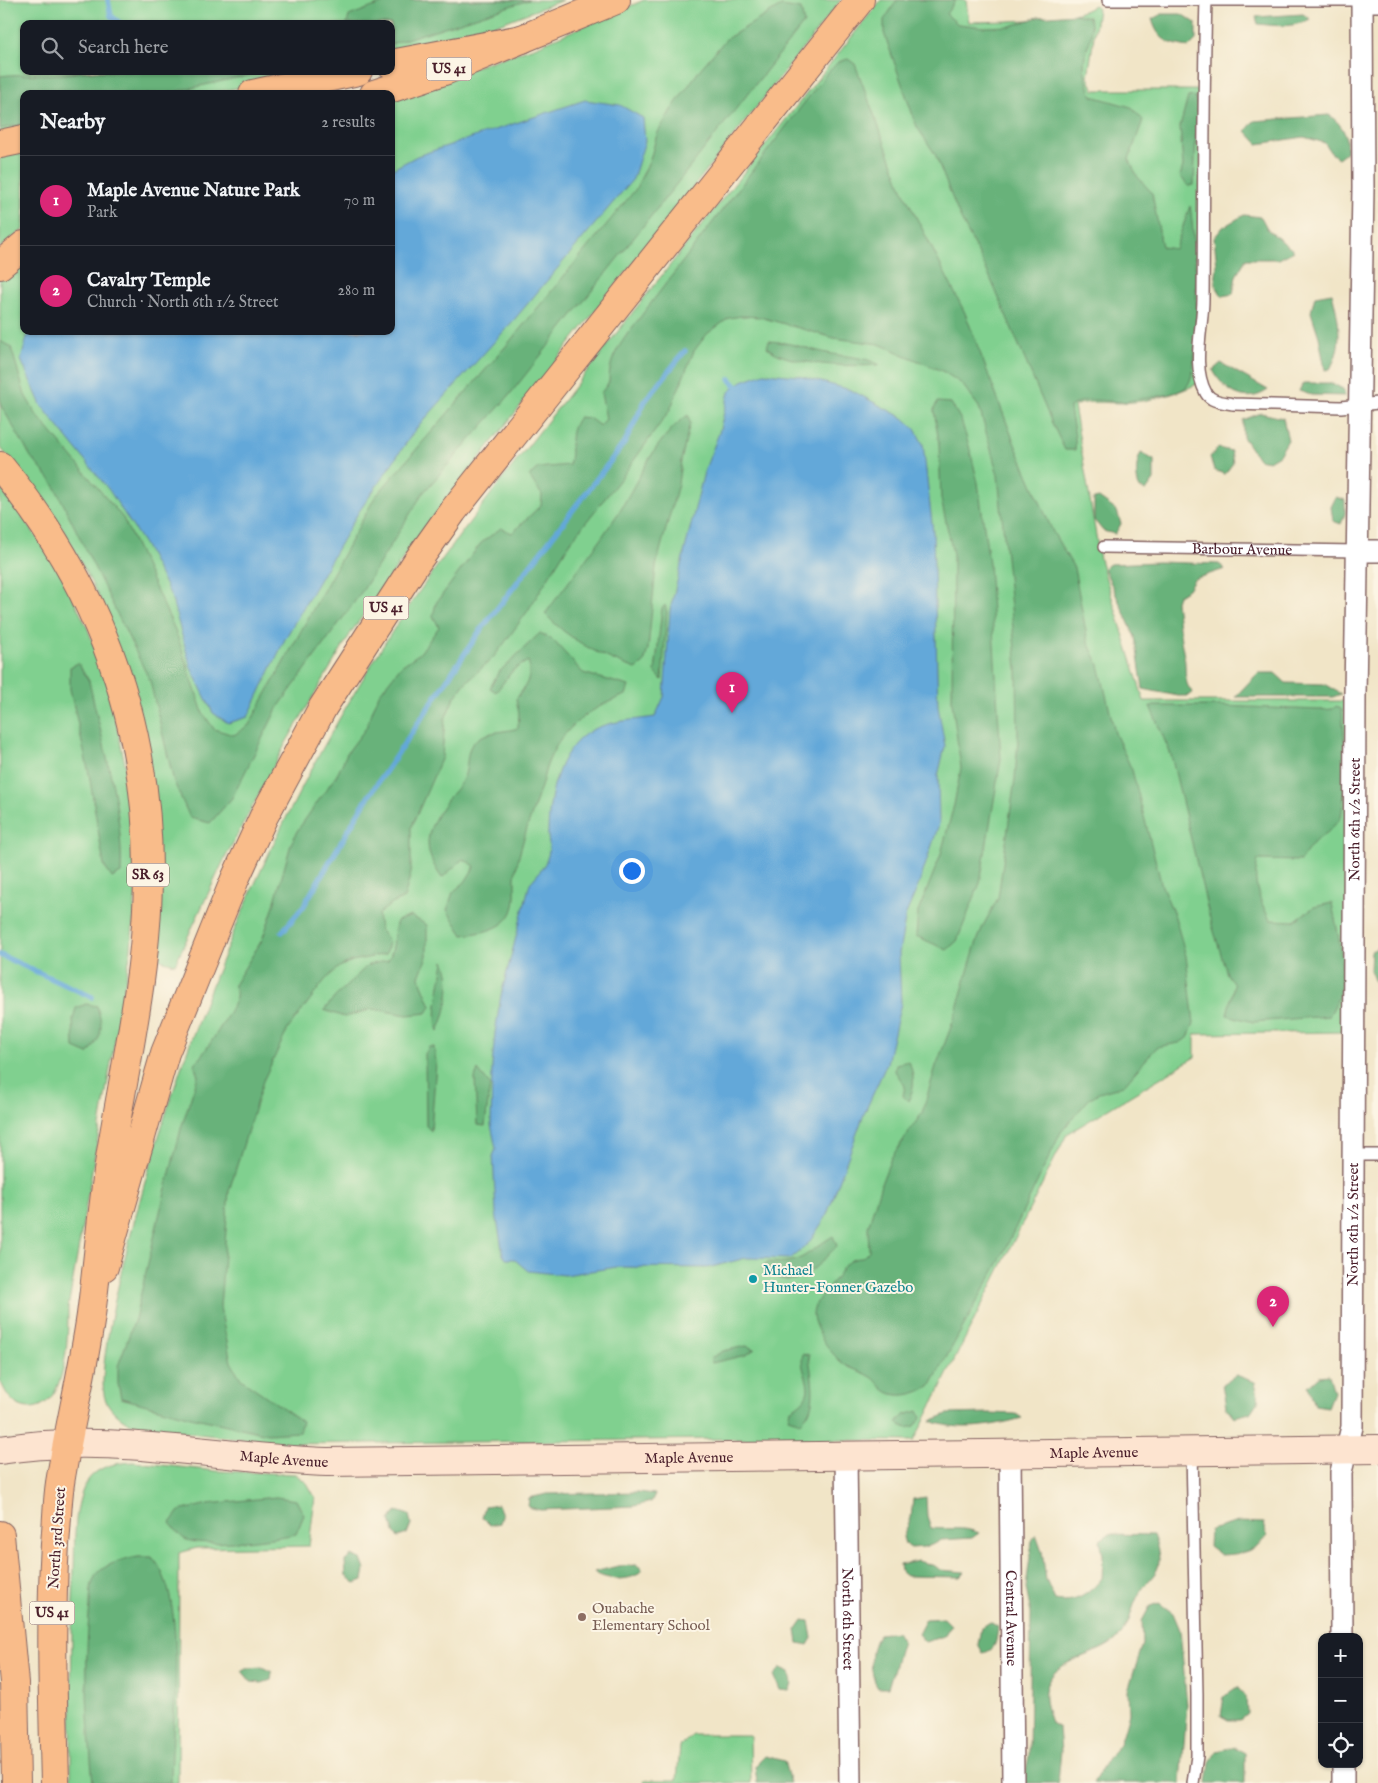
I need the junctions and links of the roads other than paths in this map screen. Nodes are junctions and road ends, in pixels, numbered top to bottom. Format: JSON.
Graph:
{"nodes":[{"id":1,"x":616,"y":0,"type":"edge"},
{"id":2,"x":860,"y":0,"type":"edge"},
{"id":3,"x":1109,"y":0,"type":"edge"},
{"id":4,"x":1206,"y":1,"type":"edge"},
{"id":5,"x":1368,"y":1,"type":"edge"},
{"id":6,"x":522,"y":39,"type":"junction"},
{"id":7,"x":395,"y":63,"type":"edge"},
{"id":8,"x":340,"y":75,"type":"edge"},
{"id":9,"x":271,"y":90,"type":"edge"},
{"id":10,"x":386,"y":90,"type":"edge"},
{"id":11,"x":20,"y":140,"type":"edge"},
{"id":12,"x":0,"y":144,"type":"edge"},
{"id":13,"x":20,"y":248,"type":"edge"},
{"id":14,"x":0,"y":265,"type":"edge"},
{"id":15,"x":1368,"y":404,"type":"edge"},
{"id":16,"x":0,"y":466,"type":"edge"},
{"id":17,"x":1104,"y":548,"type":"dead end"},
{"id":18,"x":1357,"y":551,"type":"junction"},
{"id":19,"x":1378,"y":551,"type":"edge"},
{"id":20,"x":1354,"y":1155,"type":"junction"},
{"id":21,"x":1378,"y":1155,"type":"edge"},
{"id":22,"x":91,"y":1316,"type":"junction"},
{"id":23,"x":68,"y":1443,"type":"junction"},
{"id":24,"x":1378,"y":1449,"type":"edge"},
{"id":25,"x":0,"y":1450,"type":"edge"},
{"id":26,"x":1347,"y":1450,"type":"junction"},
{"id":27,"x":1192,"y":1451,"type":"junction"},
{"id":28,"x":1010,"y":1453,"type":"junction"},
{"id":29,"x":846,"y":1454,"type":"junction"},
{"id":30,"x":0,"y":1535,"type":"edge"},
{"id":31,"x":1342,"y":1633,"type":"edge"},
{"id":32,"x":1343,"y":1768,"type":"edge"},
{"id":33,"x":16,"y":1783,"type":"edge"},
{"id":34,"x":55,"y":1783,"type":"edge"},
{"id":35,"x":850,"y":1783,"type":"edge"},
{"id":36,"x":1013,"y":1783,"type":"edge"},
{"id":37,"x":1193,"y":1783,"type":"edge"},
{"id":38,"x":1343,"y":1783,"type":"edge"}],
"edges":[{"from":1,"to":6,"type":"main road","number":"US 41"},
{"from":2,"to":22,"type":"main road","number":"US 41"},
{"from":3,"to":4,"type":"lane"},
{"from":4,"to":5,"type":"lane"},
{"from":4,"to":15,"type":"lane"},
{"from":5,"to":15,"type":"street","name":"North 6th 1/2 Street"},
{"from":6,"to":7,"type":"main road"},
{"from":6,"to":10,"type":"main road","number":"US 41"},
{"from":8,"to":9,"type":"main road"},
{"from":11,"to":12,"type":"main road"},
{"from":13,"to":14,"type":"main road"},
{"from":15,"to":18,"type":"street","name":"North 6th 1/2 Street"},
{"from":16,"to":22,"type":"main road","number":"SR 63"},
{"from":17,"to":18,"type":"lane","name":"Barbour Avenue"},
{"from":18,"to":19,"type":"street","name":"Barbour Avenue"},
{"from":18,"to":20,"type":"street","name":"North 6th 1/2 Street"},
{"from":20,"to":21,"type":"lane"},
{"from":20,"to":26,"type":"street","name":"North 6th 1/2 Street"},
{"from":22,"to":23,"type":"main road","number":"US 41"},
{"from":23,"to":25,"type":"main road","name":"Maple Avenue"},
{"from":23,"to":29,"type":"main road","name":"Maple Avenue"},
{"from":23,"to":34,"type":"main road","name":"North 3rd Street","number":"US 41"},
{"from":24,"to":26,"type":"main road","name":"Maple Avenue"},
{"from":26,"to":27,"type":"main road","name":"Maple Avenue"},
{"from":26,"to":31,"type":"street","name":"North 6th 1/2 Street"},
{"from":27,"to":28,"type":"main road","name":"Maple Avenue"},
{"from":27,"to":37,"type":"lane"},
{"from":28,"to":29,"type":"main road","name":"Maple Avenue"},
{"from":28,"to":36,"type":"street","name":"Central Avenue"},
{"from":29,"to":35,"type":"street","name":"North 6th Street"},
{"from":30,"to":33,"type":"main road","number":"US 41"},
{"from":32,"to":38,"type":"street"}]}
